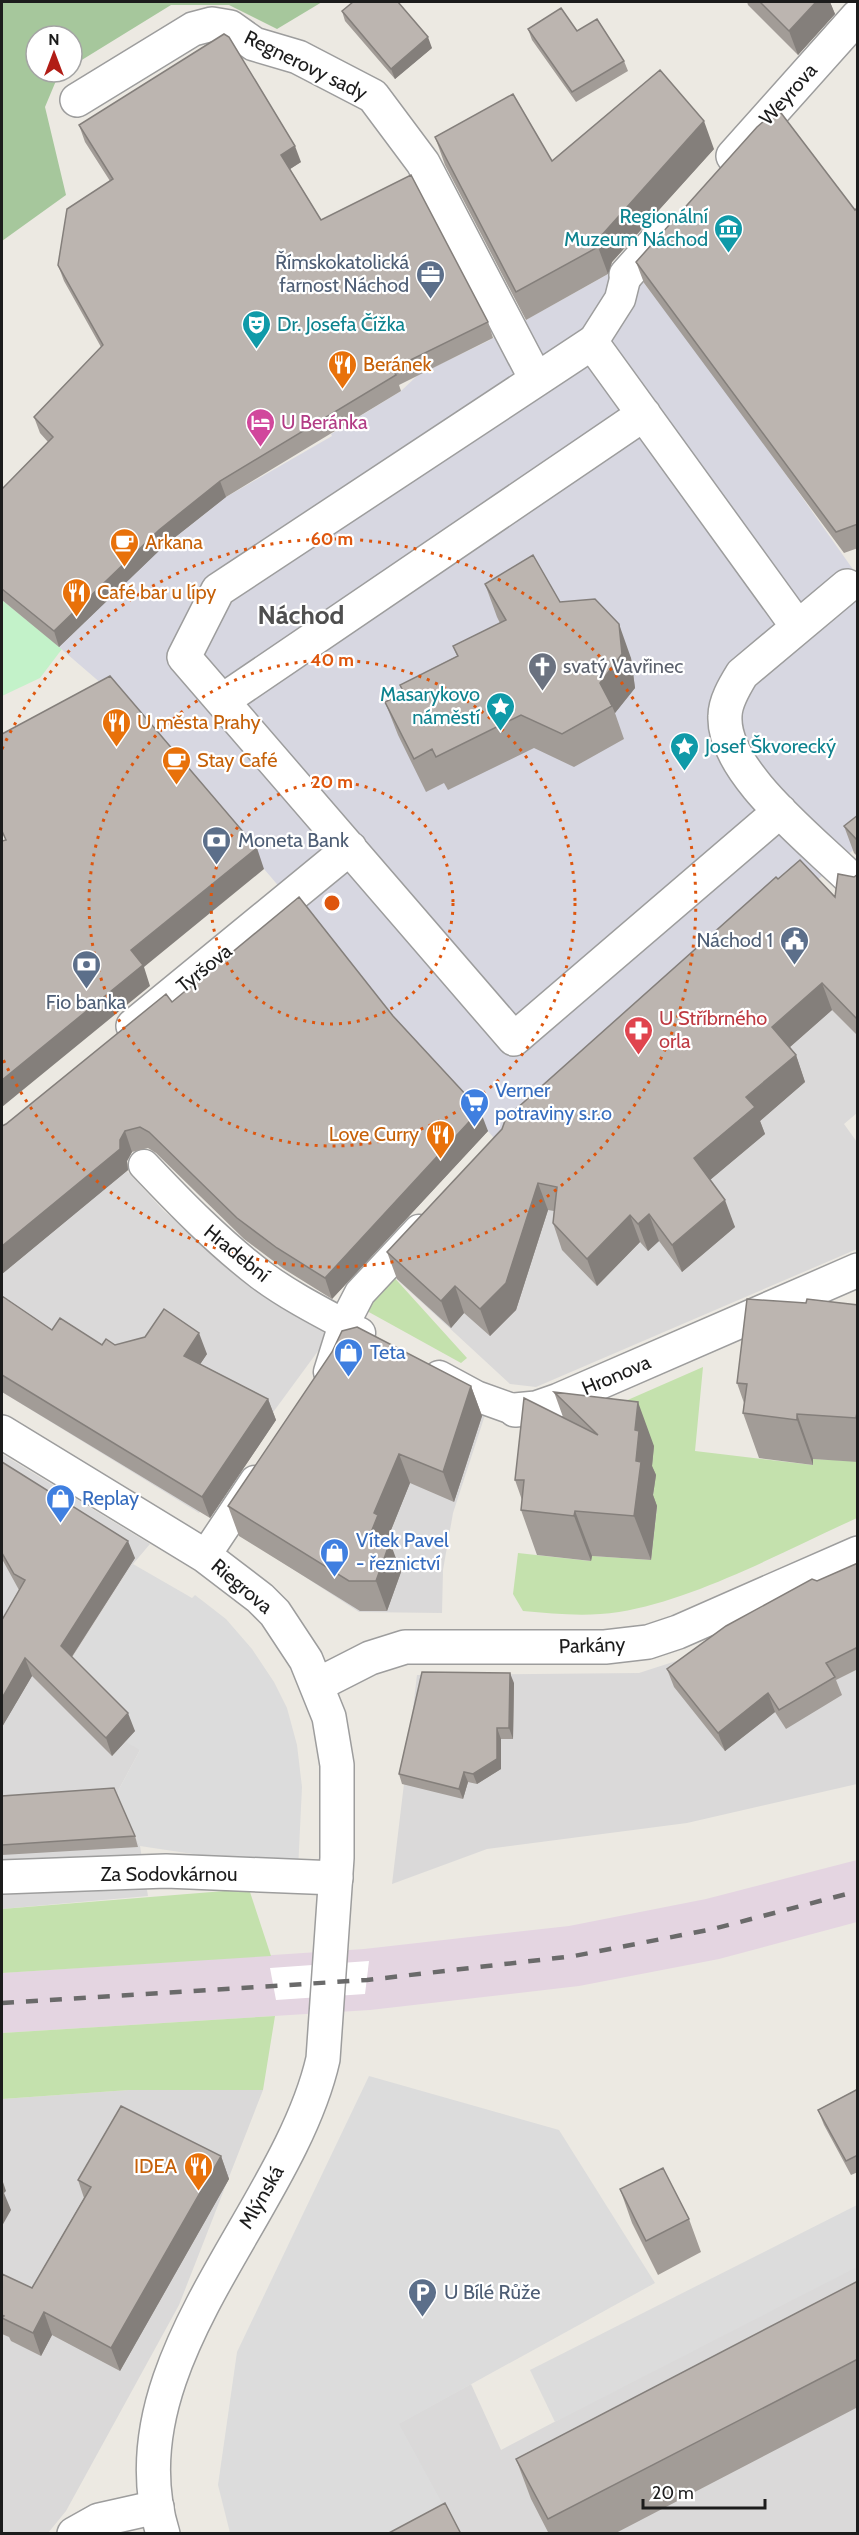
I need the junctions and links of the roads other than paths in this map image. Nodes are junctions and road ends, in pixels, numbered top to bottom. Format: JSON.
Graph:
{"nodes":[{"id":1,"x":858,"y":16,"type":"edge"},
{"id":2,"x":77,"y":100,"type":"dead end"},
{"id":3,"x":714,"y":177,"type":"edge"},
{"id":4,"x":690,"y":204,"type":"edge"},
{"id":5,"x":626,"y":275,"type":"joint"},
{"id":6,"x":592,"y":343,"type":"junction"},
{"id":7,"x":537,"y":379,"type":"junction"},
{"id":8,"x":644,"y":414,"type":"junction"},
{"id":9,"x":852,"y":583,"type":"edge"},
{"id":10,"x":797,"y":626,"type":"junction"},
{"id":11,"x":222,"y":701,"type":"junction"},
{"id":12,"x":780,"y":811,"type":"junction"},
{"id":13,"x":350,"y":848,"type":"junction"},
{"id":14,"x":847,"y":875,"type":"edge"},
{"id":15,"x":107,"y":1047,"type":"edge"},
{"id":16,"x":144,"y":1165,"type":"dead end"},
{"id":17,"x":437,"y":1210,"type":"edge"},
{"id":18,"x":858,"y":1270,"type":"edge"},
{"id":19,"x":344,"y":1324,"type":"junction"},
{"id":20,"x":384,"y":1346,"type":"edge"},
{"id":21,"x":415,"y":1363,"type":"edge"},
{"id":22,"x":316,"y":1391,"type":"edge"},
{"id":23,"x":515,"y":1410,"type":"joint"},
{"id":24,"x":2,"y":1432,"type":"edge"},
{"id":25,"x":270,"y":1459,"type":"edge"},
{"id":26,"x":858,"y":1552,"type":"edge"},
{"id":27,"x":205,"y":1556,"type":"junction"},
{"id":28,"x":317,"y":1685,"type":"junction"},
{"id":29,"x":2,"y":1877,"type":"edge"},
{"id":30,"x":336,"y":1878,"type":"junction"},
{"id":31,"x":160,"y":2520,"type":"edge"},
{"id":32,"x":74,"y":2534,"type":"edge"}],
"edges":[{"from":1,"to":3,"type":"street","name":"Weyrova"},
{"from":2,"to":7,"type":"street","name":"Regnerovy sady"},
{"from":4,"to":5,"type":"street"},
{"from":5,"to":6,"type":"street"},
{"from":6,"to":7,"type":"street"},
{"from":6,"to":8,"type":"street"},
{"from":7,"to":11,"type":"street"},
{"from":8,"to":10,"type":"street"},
{"from":8,"to":11,"type":"street"},
{"from":9,"to":10,"type":"street"},
{"from":10,"to":12,"type":"street"},
{"from":11,"to":13,"type":"street"},
{"from":12,"to":13,"type":"street"},
{"from":12,"to":14,"type":"street"},
{"from":13,"to":15,"type":"street","name":"Tyršova"},
{"from":16,"to":19,"type":"street","name":"Hradební"},
{"from":17,"to":19,"type":"street"},
{"from":18,"to":23,"type":"street","name":"Hronova"},
{"from":19,"to":20,"type":"street"},
{"from":19,"to":22,"type":"street"},
{"from":21,"to":23,"type":"street","name":"Hronova"},
{"from":24,"to":27,"type":"street","name":"Riegrova"},
{"from":25,"to":27,"type":"street"},
{"from":26,"to":28,"type":"street","name":"Parkány"},
{"from":27,"to":28,"type":"street","name":"Riegrova"},
{"from":28,"to":30,"type":"street","name":"Riegrova"},
{"from":29,"to":30,"type":"street","name":"Za Sodovkárnou"},
{"from":30,"to":31,"type":"street","name":"Mlýnská"},
{"from":31,"to":32,"type":"street"}]}
